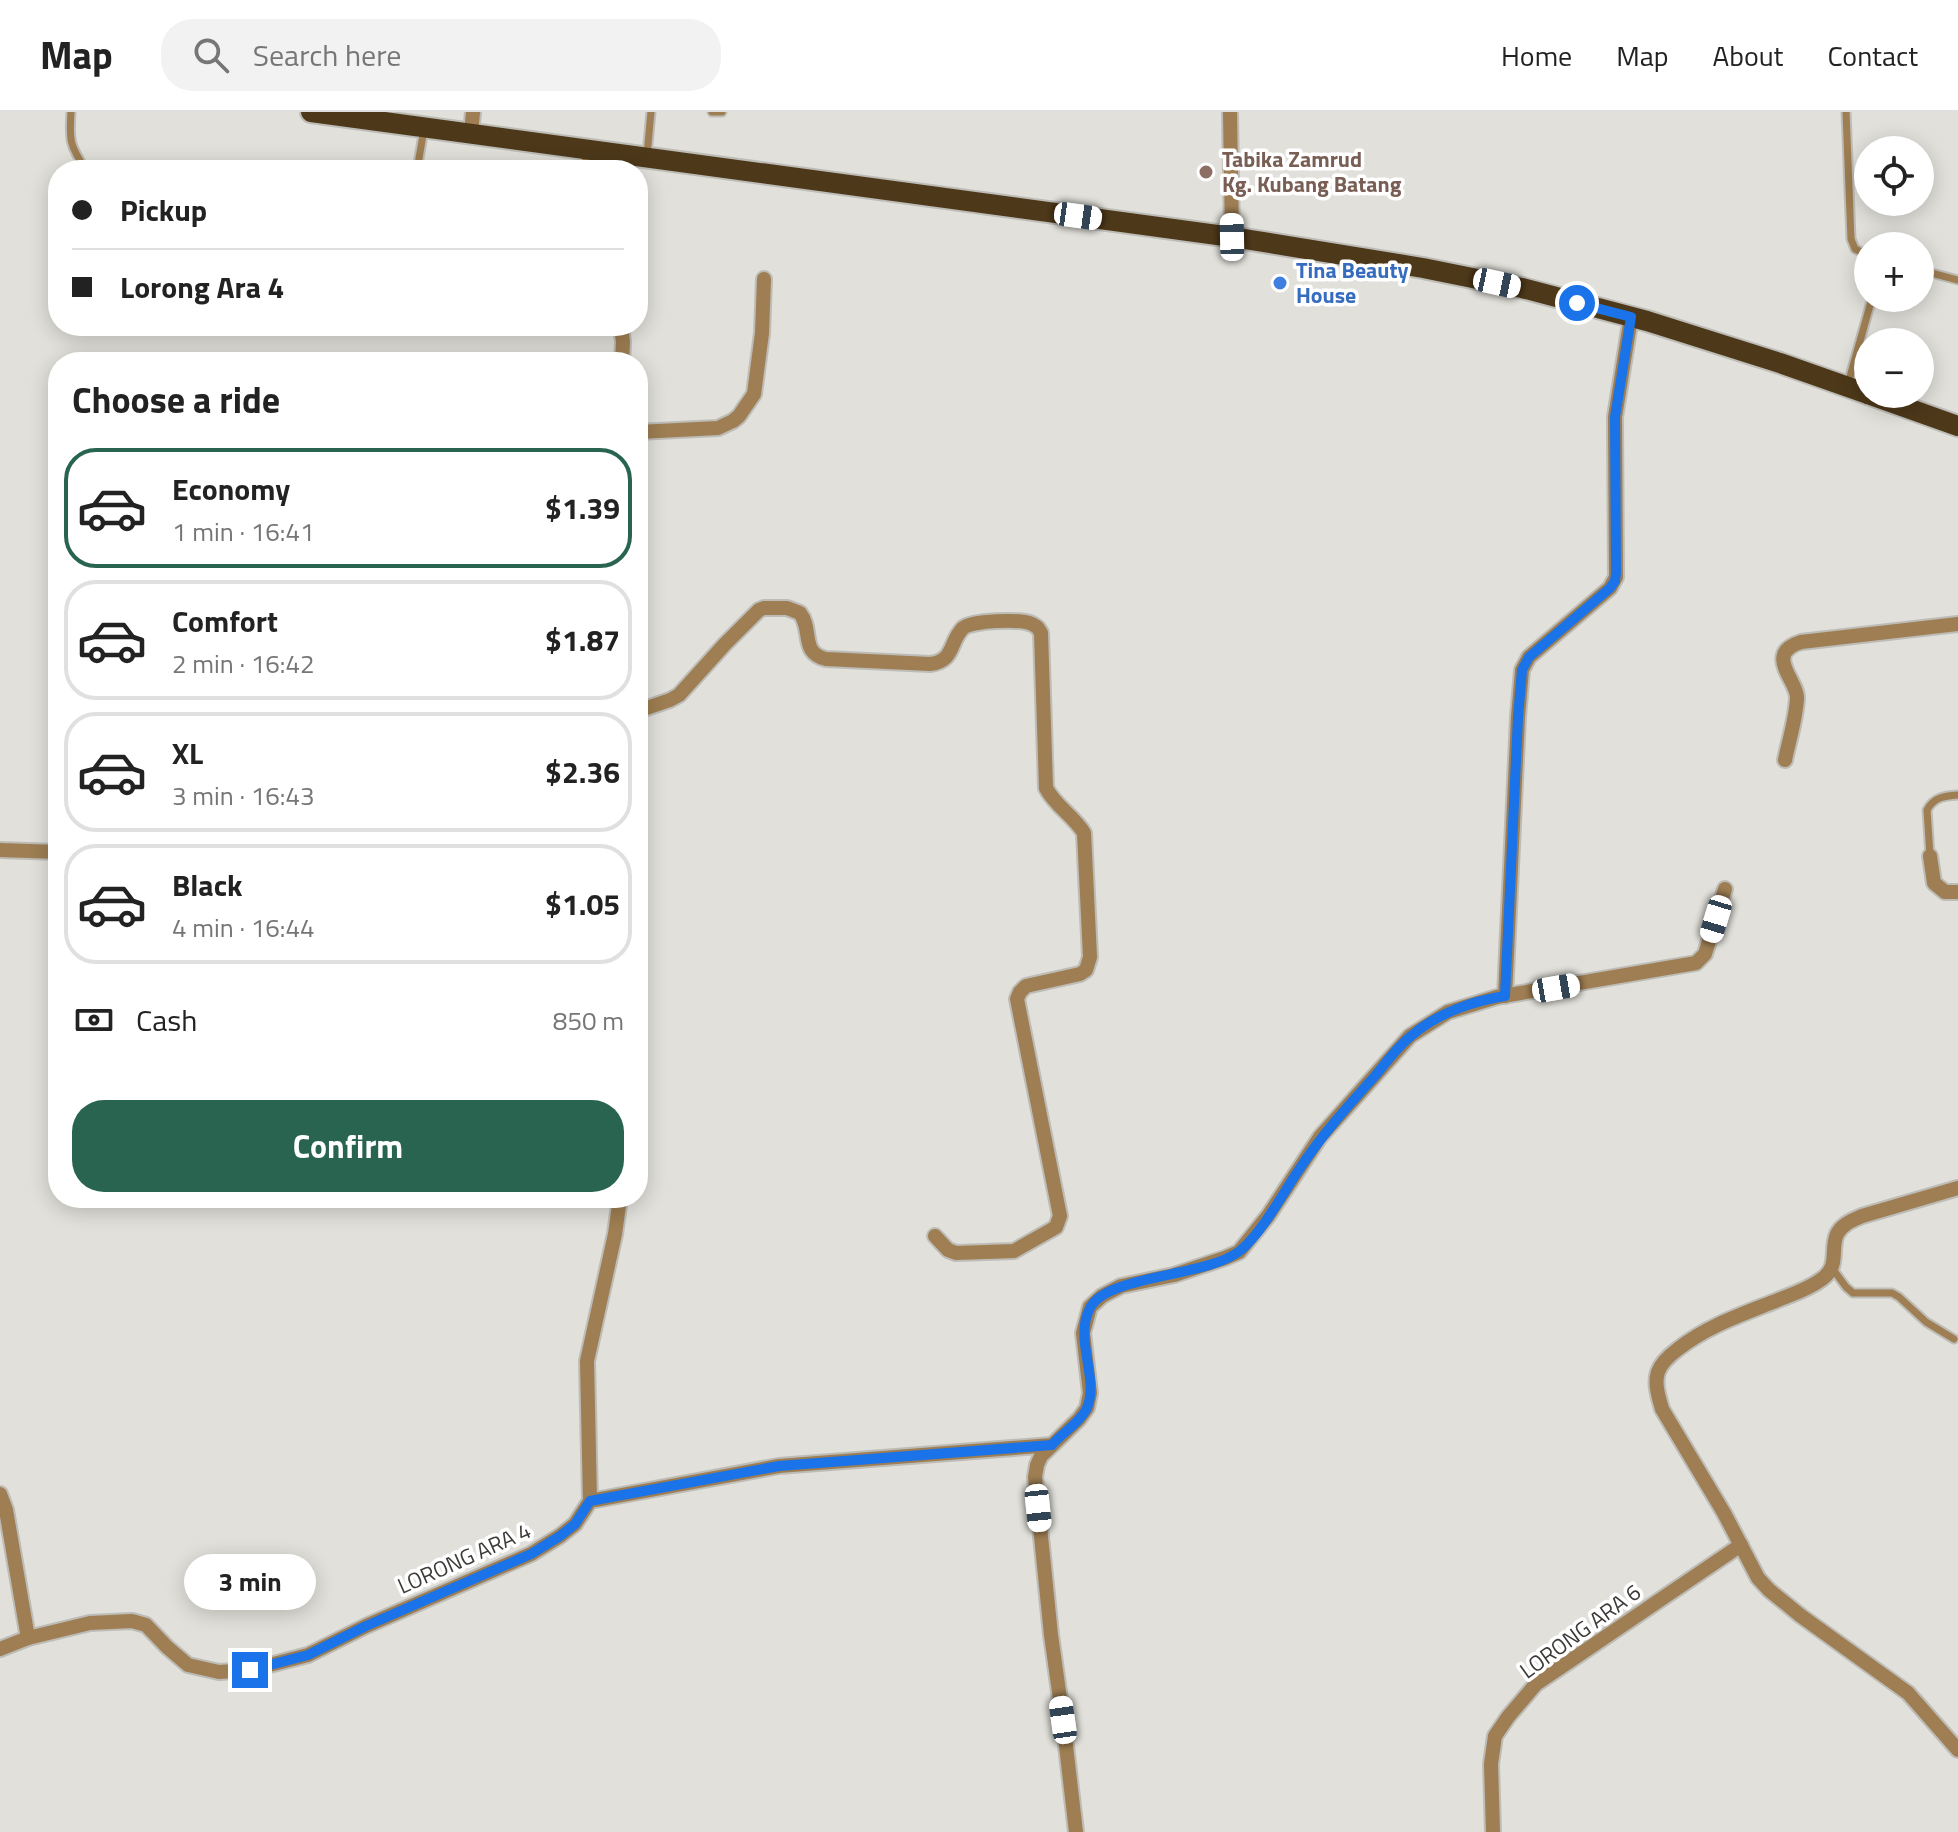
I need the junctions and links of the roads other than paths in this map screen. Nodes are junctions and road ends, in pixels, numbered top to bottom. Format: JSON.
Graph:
{"nodes":[{"id":1,"x":71,"y":112,"type":"edge"},
{"id":2,"x":311,"y":112,"type":"edge"},
{"id":3,"x":473,"y":112,"type":"edge"},
{"id":4,"x":651,"y":112,"type":"edge"},
{"id":5,"x":712,"y":112,"type":"edge"},
{"id":6,"x":722,"y":112,"type":"edge"},
{"id":7,"x":1230,"y":112,"type":"edge"},
{"id":8,"x":1846,"y":112,"type":"edge"},
{"id":9,"x":424,"y":127,"type":"junction"},
{"id":10,"x":471,"y":133,"type":"junction"},
{"id":11,"x":647,"y":157,"type":"junction"},
{"id":12,"x":80,"y":160,"type":"edge"},
{"id":13,"x":419,"y":160,"type":"edge"},
{"id":14,"x":589,"y":160,"type":"edge"},
{"id":15,"x":1232,"y":237,"type":"junction"},
{"id":16,"x":1854,"y":246,"type":"edge"},
{"id":17,"x":1934,"y":274,"type":"edge"},
{"id":18,"x":764,"y":279,"type":"dead end"},
{"id":19,"x":1958,"y":280,"type":"edge"},
{"id":20,"x":1868,"y":312,"type":"edge"},
{"id":21,"x":1631,"y":317,"type":"junction"},
{"id":22,"x":1847,"y":387,"type":"junction"},
{"id":23,"x":1854,"y":389,"type":"edge"},
{"id":24,"x":1907,"y":408,"type":"edge"},
{"id":25,"x":1958,"y":426,"type":"edge"},
{"id":26,"x":648,"y":432,"type":"edge"},
{"id":27,"x":1958,"y":624,"type":"edge"},
{"id":28,"x":648,"y":708,"type":"edge"},
{"id":29,"x":1785,"y":760,"type":"dead end"},
{"id":30,"x":1958,"y":795,"type":"edge"},
{"id":31,"x":0,"y":850,"type":"edge"},
{"id":32,"x":48,"y":852,"type":"edge"},
{"id":33,"x":1930,"y":856,"type":"joint"},
{"id":34,"x":1725,"y":889,"type":"dead end"},
{"id":35,"x":1958,"y":892,"type":"edge"},
{"id":36,"x":1505,"y":996,"type":"junction"},
{"id":37,"x":1958,"y":1188,"type":"edge"},
{"id":38,"x":619,"y":1208,"type":"edge"},
{"id":39,"x":935,"y":1236,"type":"dead end"},
{"id":40,"x":1832,"y":1268,"type":"junction"},
{"id":41,"x":1954,"y":1339,"type":"dead end"},
{"id":42,"x":1052,"y":1445,"type":"junction"},
{"id":43,"x":0,"y":1494,"type":"edge"},
{"id":44,"x":590,"y":1501,"type":"junction"},
{"id":45,"x":1741,"y":1545,"type":"junction"},
{"id":46,"x":28,"y":1638,"type":"junction"},
{"id":47,"x":0,"y":1649,"type":"edge"},
{"id":48,"x":1958,"y":1750,"type":"edge"},
{"id":49,"x":1076,"y":1832,"type":"edge"},
{"id":50,"x":1493,"y":1832,"type":"edge"}],
"edges":[{"from":1,"to":12,"type":"lane"},
{"from":2,"to":9,"type":"main road"},
{"from":3,"to":10,"type":"street"},
{"from":4,"to":11,"type":"lane"},
{"from":5,"to":6,"type":"lane"},
{"from":7,"to":15,"type":"street"},
{"from":8,"to":16,"type":"lane"},
{"from":9,"to":10,"type":"main road"},
{"from":9,"to":13,"type":"lane"},
{"from":10,"to":14,"type":"main road"},
{"from":11,"to":14,"type":"main road"},
{"from":11,"to":15,"type":"main road"},
{"from":15,"to":21,"type":"main road"},
{"from":17,"to":19,"type":"lane"},
{"from":18,"to":26,"type":"street"},
{"from":20,"to":22,"type":"lane"},
{"from":21,"to":22,"type":"main road"},
{"from":21,"to":36,"type":"street"},
{"from":22,"to":23,"type":"main road"},
{"from":24,"to":25,"type":"main road"},
{"from":27,"to":29,"type":"street"},
{"from":28,"to":39,"type":"street"},
{"from":30,"to":33,"type":"lane"},
{"from":31,"to":32,"type":"street"},
{"from":33,"to":35,"type":"street"},
{"from":34,"to":36,"type":"street"},
{"from":36,"to":42,"type":"street"},
{"from":37,"to":40,"type":"street"},
{"from":38,"to":44,"type":"street"},
{"from":40,"to":41,"type":"lane"},
{"from":40,"to":45,"type":"street"},
{"from":42,"to":44,"type":"street"},
{"from":42,"to":49,"type":"street"},
{"from":43,"to":46,"type":"street"},
{"from":44,"to":46,"type":"street","name":"LORONG ARA 4"},
{"from":45,"to":48,"type":"street"},
{"from":45,"to":50,"type":"street","name":"LORONG ARA 6"},
{"from":46,"to":47,"type":"street","name":"LORONG ARA 4"}]}
